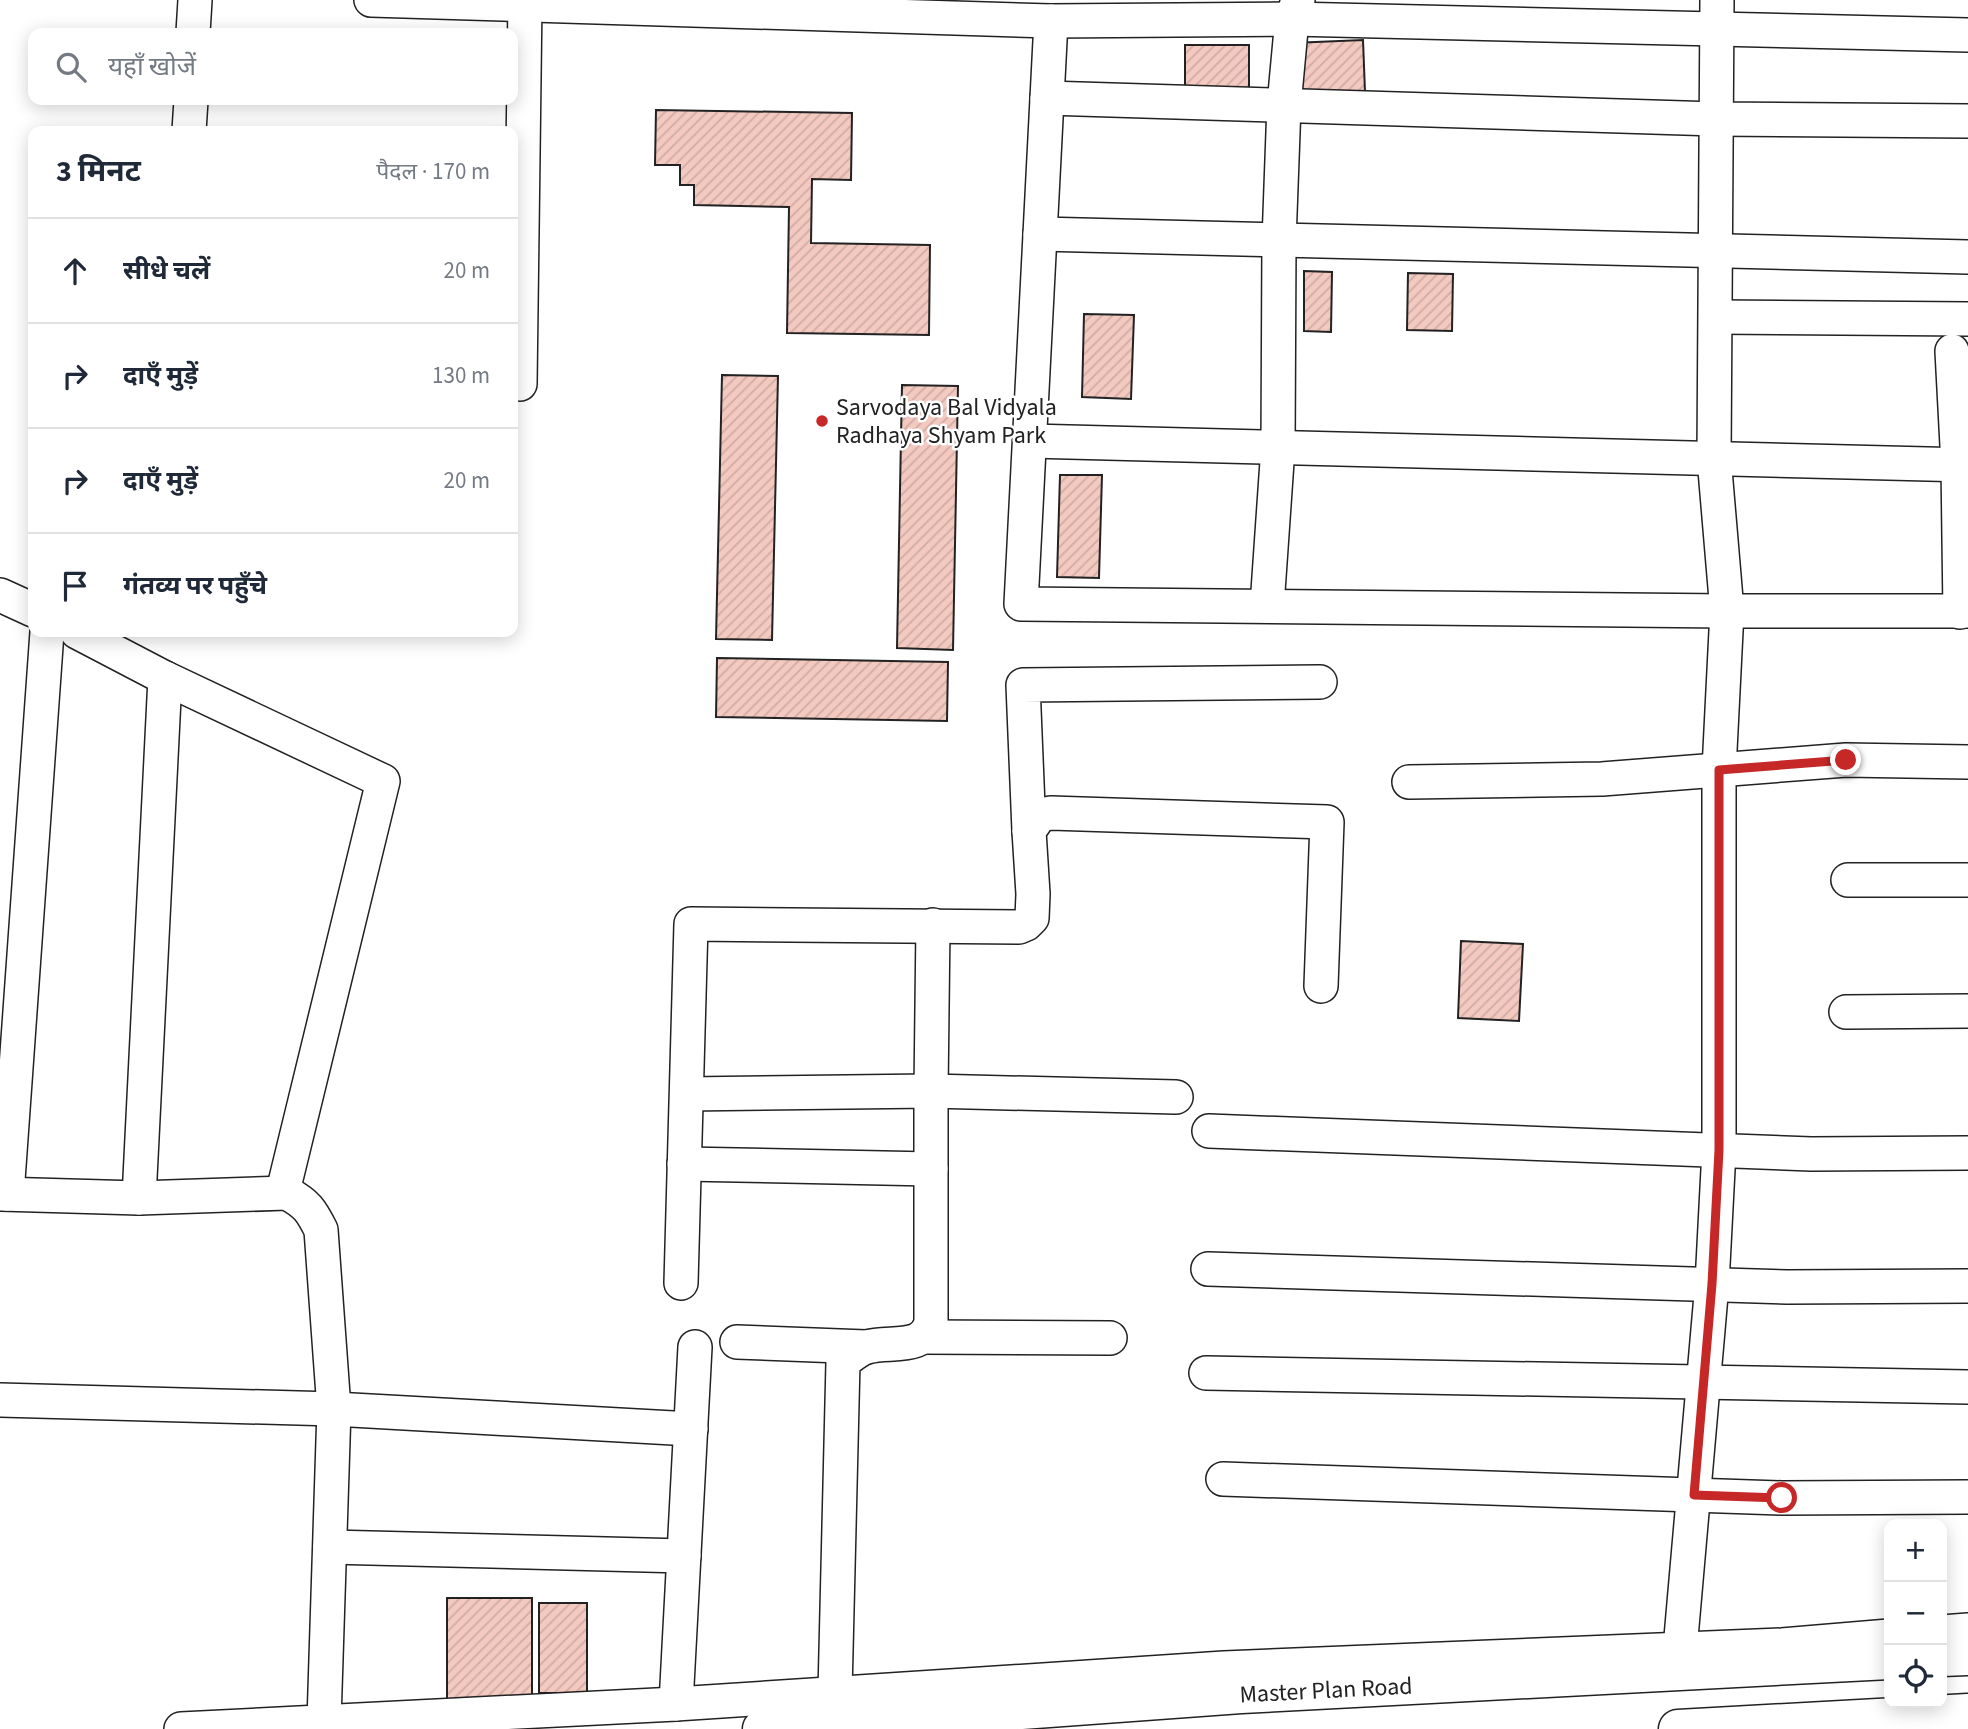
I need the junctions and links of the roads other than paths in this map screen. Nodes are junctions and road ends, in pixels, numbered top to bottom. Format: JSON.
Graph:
{"nodes":[{"id":1,"x":195,"y":0,"type":"edge"},
{"id":2,"x":371,"y":0,"type":"edge"},
{"id":3,"x":525,"y":2,"type":"edge"},
{"id":4,"x":1295,"y":9,"type":"edge"},
{"id":5,"x":1717,"y":15,"type":"edge"},
{"id":6,"x":1051,"y":21,"type":"junction"},
{"id":7,"x":193,"y":28,"type":"edge"},
{"id":8,"x":1968,"y":36,"type":"edge"},
{"id":9,"x":1047,"y":98,"type":"junction"},
{"id":10,"x":191,"y":105,"type":"edge"},
{"id":11,"x":1284,"y":105,"type":"junction"},
{"id":12,"x":1716,"y":119,"type":"junction"},
{"id":13,"x":1968,"y":121,"type":"edge"},
{"id":14,"x":189,"y":126,"type":"edge"},
{"id":15,"x":1040,"y":234,"type":"junction"},
{"id":16,"x":1279,"y":240,"type":"junction"},
{"id":17,"x":1716,"y":252,"type":"junction"},
{"id":18,"x":1968,"y":257,"type":"edge"},
{"id":19,"x":1716,"y":317,"type":"junction"},
{"id":20,"x":1968,"y":319,"type":"edge"},
{"id":21,"x":1952,"y":351,"type":"dead end"},
{"id":22,"x":520,"y":384,"type":"dead end"},
{"id":23,"x":1030,"y":441,"type":"junction"},
{"id":24,"x":1278,"y":447,"type":"junction"},
{"id":25,"x":1714,"y":458,"type":"junction"},
{"id":26,"x":1963,"y":465,"type":"edge"},
{"id":27,"x":0,"y":595,"type":"edge"},
{"id":28,"x":1267,"y":606,"type":"junction"},
{"id":29,"x":28,"y":608,"type":"edge"},
{"id":30,"x":1727,"y":611,"type":"junction"},
{"id":31,"x":1964,"y":611,"type":"edge"},
{"id":32,"x":47,"y":637,"type":"edge"},
{"id":33,"x":87,"y":637,"type":"edge"},
{"id":34,"x":165,"y":678,"type":"junction"},
{"id":35,"x":1320,"y":681,"type":"dead end"},
{"id":36,"x":1968,"y":762,"type":"edge"},
{"id":37,"x":1719,"y":770,"type":"junction"},
{"id":38,"x":1409,"y":782,"type":"dead end"},
{"id":39,"x":1029,"y":831,"type":"junction"},
{"id":40,"x":1848,"y":880,"type":"dead end"},
{"id":41,"x":1968,"y":880,"type":"edge"},
{"id":42,"x":933,"y":925,"type":"junction"},
{"id":43,"x":1321,"y":986,"type":"dead end"},
{"id":44,"x":1846,"y":1012,"type":"dead end"},
{"id":45,"x":1968,"y":1012,"type":"edge"},
{"id":46,"x":931,"y":1091,"type":"junction"},
{"id":47,"x":687,"y":1094,"type":"junction"},
{"id":48,"x":1176,"y":1097,"type":"dead end"},
{"id":49,"x":1209,"y":1130,"type":"dead end"},
{"id":50,"x":1719,"y":1150,"type":"junction"},
{"id":51,"x":1968,"y":1153,"type":"edge"},
{"id":52,"x":684,"y":1164,"type":"junction"},
{"id":53,"x":931,"y":1169,"type":"junction"},
{"id":54,"x":287,"y":1193,"type":"junction"},
{"id":55,"x":4,"y":1194,"type":"edge"},
{"id":56,"x":139,"y":1198,"type":"junction"},
{"id":57,"x":1208,"y":1269,"type":"dead end"},
{"id":58,"x":681,"y":1283,"type":"dead end"},
{"id":59,"x":1712,"y":1284,"type":"junction"},
{"id":60,"x":1968,"y":1286,"type":"edge"},
{"id":61,"x":923,"y":1337,"type":"junction"},
{"id":62,"x":1110,"y":1338,"type":"dead end"},
{"id":63,"x":737,"y":1342,"type":"dead end"},
{"id":64,"x":695,"y":1347,"type":"dead end"},
{"id":65,"x":866,"y":1347,"type":"junction"},
{"id":66,"x":1206,"y":1373,"type":"dead end"},
{"id":67,"x":1703,"y":1384,"type":"junction"},
{"id":68,"x":1968,"y":1387,"type":"edge"},
{"id":69,"x":0,"y":1400,"type":"edge"},
{"id":70,"x":334,"y":1409,"type":"junction"},
{"id":71,"x":691,"y":1429,"type":"junction"},
{"id":72,"x":1223,"y":1479,"type":"dead end"},
{"id":73,"x":1694,"y":1495,"type":"junction"},
{"id":74,"x":1968,"y":1497,"type":"edge"},
{"id":75,"x":330,"y":1547,"type":"junction"},
{"id":76,"x":684,"y":1556,"type":"junction"},
{"id":77,"x":1968,"y":1630,"type":"edge"},
{"id":78,"x":1947,"y":1632,"type":"edge"},
{"id":79,"x":1884,"y":1636,"type":"edge"},
{"id":80,"x":1680,"y":1649,"type":"junction"},
{"id":81,"x":1968,"y":1656,"type":"edge"},
{"id":82,"x":1947,"y":1657,"type":"edge"},
{"id":83,"x":1884,"y":1660,"type":"edge"},
{"id":84,"x":835,"y":1692,"type":"junction"},
{"id":85,"x":676,"y":1704,"type":"junction"},
{"id":86,"x":1968,"y":1713,"type":"edge"},
{"id":87,"x":324,"y":1721,"type":"junction"},
{"id":88,"x":181,"y":1729,"type":"edge"},
{"id":89,"x":762,"y":1729,"type":"edge"},
{"id":90,"x":1678,"y":1729,"type":"edge"}],
"edges":[{"from":1,"to":7,"type":"street"},
{"from":2,"to":3,"type":"street"},
{"from":3,"to":6,"type":"street"},
{"from":3,"to":22,"type":"street"},
{"from":4,"to":5,"type":"street"},
{"from":4,"to":6,"type":"street"},
{"from":4,"to":11,"type":"street"},
{"from":5,"to":8,"type":"street"},
{"from":5,"to":12,"type":"street"},
{"from":6,"to":9,"type":"street"},
{"from":9,"to":11,"type":"street"},
{"from":9,"to":15,"type":"street"},
{"from":10,"to":14,"type":"street"},
{"from":11,"to":12,"type":"street"},
{"from":11,"to":16,"type":"street"},
{"from":12,"to":13,"type":"street"},
{"from":12,"to":17,"type":"street"},
{"from":15,"to":16,"type":"street"},
{"from":15,"to":23,"type":"street"},
{"from":16,"to":17,"type":"street"},
{"from":16,"to":24,"type":"street"},
{"from":17,"to":18,"type":"street"},
{"from":17,"to":19,"type":"street"},
{"from":19,"to":20,"type":"street"},
{"from":19,"to":25,"type":"street"},
{"from":21,"to":26,"type":"street"},
{"from":23,"to":24,"type":"street"},
{"from":23,"to":28,"type":"street"},
{"from":24,"to":25,"type":"street"},
{"from":24,"to":28,"type":"street"},
{"from":25,"to":26,"type":"street"},
{"from":25,"to":30,"type":"street"},
{"from":26,"to":31,"type":"street"},
{"from":27,"to":29,"type":"street"},
{"from":28,"to":30,"type":"street"},
{"from":30,"to":31,"type":"street"},
{"from":30,"to":37,"type":"street"},
{"from":32,"to":55,"type":"street"},
{"from":33,"to":34,"type":"street"},
{"from":34,"to":54,"type":"street"},
{"from":34,"to":56,"type":"street"},
{"from":35,"to":39,"type":"street"},
{"from":36,"to":37,"type":"street"},
{"from":37,"to":38,"type":"street"},
{"from":37,"to":50,"type":"street"},
{"from":39,"to":42,"type":"street"},
{"from":39,"to":43,"type":"street"},
{"from":40,"to":41,"type":"street"},
{"from":42,"to":46,"type":"street"},
{"from":42,"to":47,"type":"street"},
{"from":44,"to":45,"type":"street"},
{"from":46,"to":47,"type":"street"},
{"from":46,"to":48,"type":"street"},
{"from":46,"to":53,"type":"street"},
{"from":47,"to":52,"type":"street"},
{"from":49,"to":50,"type":"street"},
{"from":50,"to":51,"type":"street"},
{"from":50,"to":59,"type":"street"},
{"from":52,"to":53,"type":"street"},
{"from":52,"to":58,"type":"street"},
{"from":53,"to":61,"type":"street"},
{"from":54,"to":56,"type":"street"},
{"from":54,"to":70,"type":"street"},
{"from":55,"to":56,"type":"street"},
{"from":57,"to":59,"type":"street"},
{"from":59,"to":60,"type":"street"},
{"from":59,"to":67,"type":"street"},
{"from":61,"to":62,"type":"street"},
{"from":61,"to":65,"type":"street"},
{"from":63,"to":65,"type":"street"},
{"from":64,"to":71,"type":"street"},
{"from":65,"to":84,"type":"street"},
{"from":66,"to":67,"type":"street"},
{"from":67,"to":68,"type":"street"},
{"from":67,"to":73,"type":"street"},
{"from":69,"to":70,"type":"street"},
{"from":70,"to":71,"type":"street"},
{"from":70,"to":75,"type":"street"},
{"from":71,"to":76,"type":"street"},
{"from":72,"to":73,"type":"street"},
{"from":73,"to":74,"type":"street"},
{"from":73,"to":80,"type":"street"},
{"from":75,"to":76,"type":"street"},
{"from":75,"to":87,"type":"street"},
{"from":76,"to":85,"type":"street"},
{"from":77,"to":78,"type":"street"},
{"from":79,"to":80,"type":"street"},
{"from":80,"to":84,"type":"street"},
{"from":81,"to":82,"type":"main road"},
{"from":83,"to":89,"type":"main road","name":"Master Plan Road"},
{"from":84,"to":85,"type":"street"},
{"from":85,"to":87,"type":"street"},
{"from":86,"to":90,"type":"main road"},
{"from":87,"to":88,"type":"street"}]}
